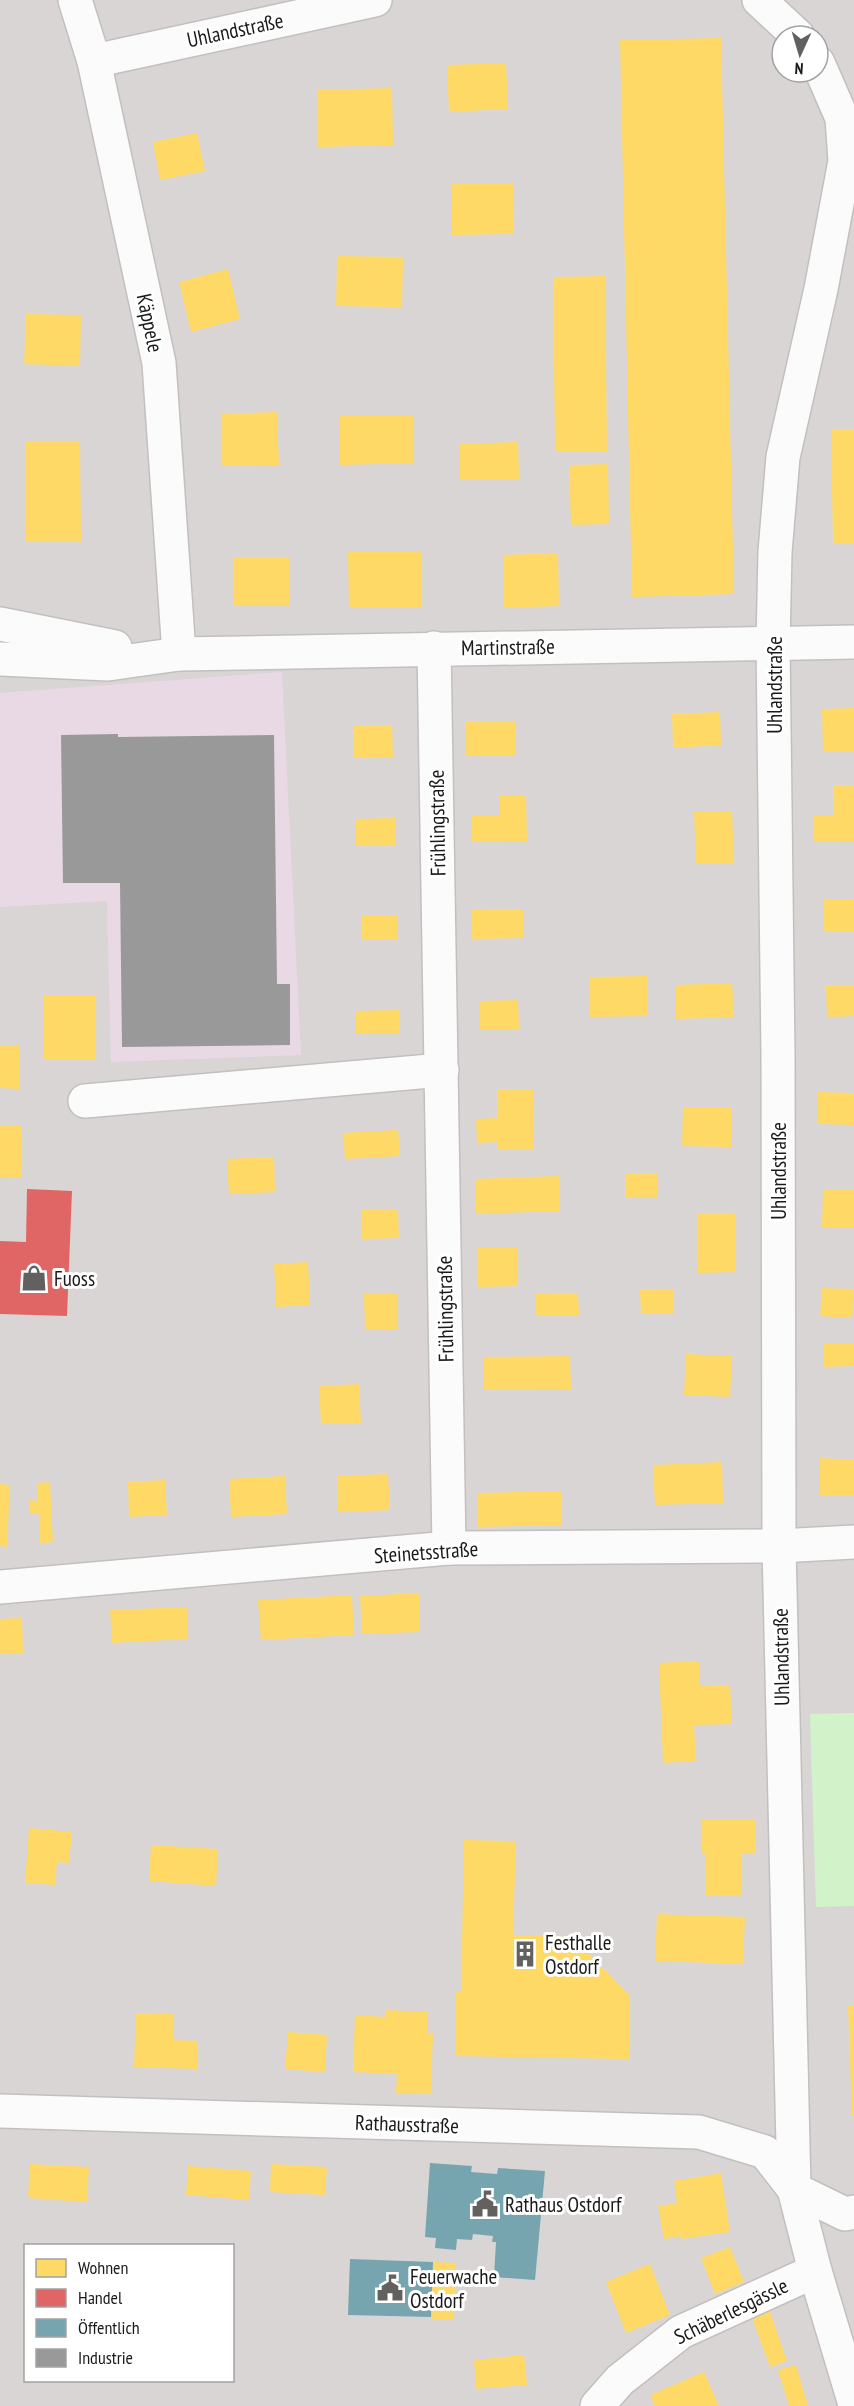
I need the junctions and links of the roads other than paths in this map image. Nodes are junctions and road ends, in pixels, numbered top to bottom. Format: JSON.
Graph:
{"nodes":[{"id":1,"x":75,"y":0,"type":"edge"},
{"id":2,"x":375,"y":0,"type":"edge"},
{"id":3,"x":759,"y":0,"type":"edge"},
{"id":4,"x":785,"y":24,"type":"edge"},
{"id":5,"x":94,"y":61,"type":"junction"},
{"id":6,"x":827,"y":84,"type":"edge"},
{"id":7,"x":849,"y":161,"type":"edge"},
{"id":8,"x":0,"y":624,"type":"edge"},
{"id":9,"x":854,"y":642,"type":"edge"},
{"id":10,"x":773,"y":643,"type":"junction"},
{"id":11,"x":434,"y":648,"type":"junction"},
{"id":12,"x":170,"y":654,"type":"junction"},
{"id":13,"x":0,"y":659,"type":"edge"},
{"id":14,"x":442,"y":1070,"type":"junction"},
{"id":15,"x":85,"y":1101,"type":"dead end"},
{"id":16,"x":854,"y":1542,"type":"edge"},
{"id":17,"x":779,"y":1545,"type":"junction"},
{"id":18,"x":449,"y":1548,"type":"junction"},
{"id":19,"x":0,"y":1587,"type":"edge"},
{"id":20,"x":0,"y":2111,"type":"edge"},
{"id":21,"x":794,"y":2188,"type":"junction"},
{"id":22,"x":854,"y":2212,"type":"edge"},
{"id":23,"x":815,"y":2271,"type":"junction"},
{"id":24,"x":854,"y":2401,"type":"edge"},
{"id":25,"x":597,"y":2406,"type":"edge"}],
"edges":[{"from":1,"to":5,"type":"street","name":"Käppele"},
{"from":2,"to":5,"type":"street","name":"Uhlandstraße"},
{"from":3,"to":4,"type":"street"},
{"from":5,"to":12,"type":"street","name":"Käppele"},
{"from":6,"to":7,"type":"street","name":"Uhlandstraße"},
{"from":7,"to":10,"type":"street","name":"Uhlandstraße"},
{"from":8,"to":12,"type":"street","name":"Martinstraße"},
{"from":9,"to":10,"type":"street","name":"Martinstraße"},
{"from":10,"to":11,"type":"street","name":"Martinstraße"},
{"from":10,"to":17,"type":"street","name":"Uhlandstraße"},
{"from":11,"to":12,"type":"street","name":"Martinstraße"},
{"from":11,"to":14,"type":"street","name":"Frühlingstraße"},
{"from":12,"to":13,"type":"street","name":"Martinstraße"},
{"from":14,"to":15,"type":"street"},
{"from":14,"to":18,"type":"street","name":"Frühlingstraße"},
{"from":16,"to":17,"type":"street","name":"Steinetsstraße"},
{"from":17,"to":18,"type":"street","name":"Steinetsstraße"},
{"from":17,"to":21,"type":"street","name":"Uhlandstraße"},
{"from":18,"to":19,"type":"street","name":"Steinetsstraße"},
{"from":20,"to":21,"type":"street","name":"Rathausstraße"},
{"from":21,"to":22,"type":"street"},
{"from":21,"to":23,"type":"street"},
{"from":23,"to":24,"type":"street"},
{"from":23,"to":25,"type":"street","name":"Schäberlesgässle"}]}
